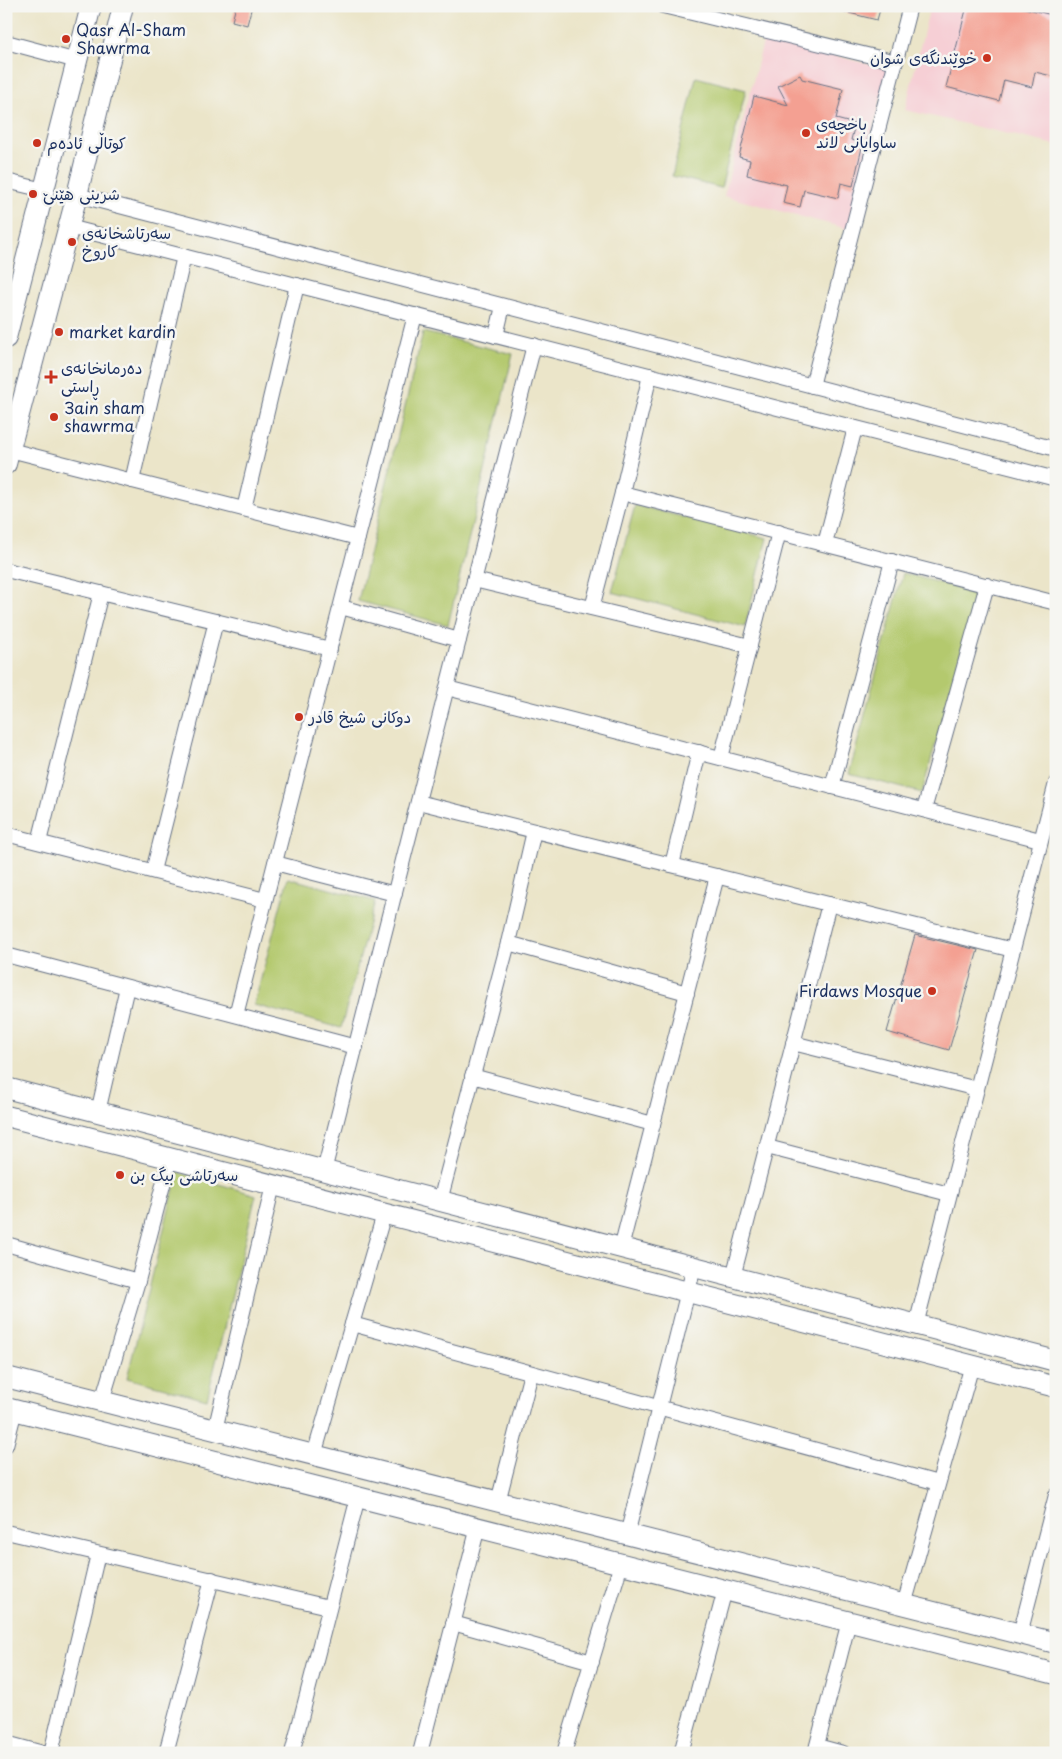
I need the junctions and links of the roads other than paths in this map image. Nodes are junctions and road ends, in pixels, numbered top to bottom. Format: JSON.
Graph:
{"nodes":[{"id":1,"x":91,"y":6,"type":"edge"},
{"id":2,"x":123,"y":6,"type":"edge"},
{"id":3,"x":663,"y":6,"type":"edge"},
{"id":4,"x":910,"y":6,"type":"edge"},
{"id":5,"x":6,"y":42,"type":"edge"},
{"id":6,"x":77,"y":61,"type":"junction"},
{"id":7,"x":896,"y":62,"type":"junction"},
{"id":8,"x":6,"y":181,"type":"edge"},
{"id":9,"x":44,"y":190,"type":"junction"},
{"id":10,"x":78,"y":195,"type":"junction"},
{"id":11,"x":68,"y":227,"type":"junction"},
{"id":12,"x":184,"y":256,"type":"junction"},
{"id":13,"x":297,"y":285,"type":"junction"},
{"id":14,"x":503,"y":306,"type":"junction"},
{"id":15,"x":415,"y":315,"type":"junction"},
{"id":16,"x":496,"y":336,"type":"junction"},
{"id":17,"x":6,"y":338,"type":"edge"},
{"id":18,"x":534,"y":345,"type":"junction"},
{"id":19,"x":650,"y":375,"type":"junction"},
{"id":20,"x":812,"y":386,"type":"junction"},
{"id":21,"x":855,"y":428,"type":"junction"},
{"id":22,"x":1056,"y":450,"type":"edge"},
{"id":23,"x":8,"y":457,"type":"edge"},
{"id":24,"x":1056,"y":479,"type":"edge"},
{"id":25,"x":132,"y":481,"type":"junction"},
{"id":26,"x":622,"y":493,"type":"junction"},
{"id":27,"x":244,"y":509,"type":"junction"},
{"id":28,"x":779,"y":532,"type":"junction"},
{"id":29,"x":358,"y":538,"type":"junction"},
{"id":30,"x":825,"y":544,"type":"junction"},
{"id":31,"x":892,"y":561,"type":"junction"},
{"id":32,"x":6,"y":570,"type":"edge"},
{"id":33,"x":474,"y":580,"type":"junction"},
{"id":34,"x":987,"y":585,"type":"junction"},
{"id":35,"x":101,"y":593,"type":"junction"},
{"id":36,"x":1056,"y":603,"type":"edge"},
{"id":37,"x":340,"y":607,"type":"junction"},
{"id":38,"x":592,"y":608,"type":"junction"},
{"id":39,"x":216,"y":621,"type":"junction"},
{"id":40,"x":459,"y":640,"type":"junction"},
{"id":41,"x":750,"y":646,"type":"junction"},
{"id":42,"x":330,"y":649,"type":"junction"},
{"id":43,"x":447,"y":688,"type":"junction"},
{"id":44,"x":699,"y":752,"type":"junction"},
{"id":45,"x":721,"y":758,"type":"junction"},
{"id":46,"x":1056,"y":782,"type":"edge"},
{"id":47,"x":832,"y":787,"type":"junction"},
{"id":48,"x":418,"y":802,"type":"junction"},
{"id":49,"x":924,"y":810,"type":"junction"},
{"id":50,"x":534,"y":831,"type":"junction"},
{"id":51,"x":6,"y":834,"type":"edge"},
{"id":52,"x":1040,"y":840,"type":"junction"},
{"id":53,"x":39,"y":842,"type":"junction"},
{"id":54,"x":275,"y":864,"type":"junction"},
{"id":55,"x":672,"y":865,"type":"junction"},
{"id":56,"x":153,"y":871,"type":"junction"},
{"id":57,"x":717,"y":876,"type":"junction"},
{"id":58,"x":394,"y":894,"type":"junction"},
{"id":59,"x":265,"y":900,"type":"junction"},
{"id":60,"x":829,"y":904,"type":"junction"},
{"id":61,"x":508,"y":943,"type":"junction"},
{"id":62,"x":1013,"y":950,"type":"junction"},
{"id":63,"x":6,"y":955,"type":"edge"},
{"id":64,"x":127,"y":987,"type":"junction"},
{"id":65,"x":687,"y":993,"type":"junction"},
{"id":66,"x":236,"y":1015,"type":"junction"},
{"id":67,"x":793,"y":1043,"type":"junction"},
{"id":68,"x":356,"y":1047,"type":"junction"},
{"id":69,"x":472,"y":1076,"type":"junction"},
{"id":70,"x":6,"y":1088,"type":"edge"},
{"id":71,"x":977,"y":1089,"type":"junction"},
{"id":72,"x":98,"y":1112,"type":"junction"},
{"id":73,"x":6,"y":1116,"type":"edge"},
{"id":74,"x":653,"y":1124,"type":"junction"},
{"id":75,"x":767,"y":1146,"type":"junction"},
{"id":76,"x":170,"y":1158,"type":"junction"},
{"id":77,"x":324,"y":1171,"type":"junction"},
{"id":78,"x":273,"y":1185,"type":"junction"},
{"id":79,"x":950,"y":1194,"type":"junction"},
{"id":80,"x":440,"y":1201,"type":"junction"},
{"id":81,"x":384,"y":1214,"type":"junction"},
{"id":82,"x":6,"y":1244,"type":"edge"},
{"id":83,"x":621,"y":1248,"type":"junction"},
{"id":84,"x":694,"y":1267,"type":"junction"},
{"id":85,"x":733,"y":1277,"type":"junction"},
{"id":86,"x":138,"y":1281,"type":"junction"},
{"id":87,"x":688,"y":1292,"type":"junction"},
{"id":88,"x":352,"y":1324,"type":"junction"},
{"id":89,"x":916,"y":1325,"type":"junction"},
{"id":90,"x":1056,"y":1361,"type":"edge"},
{"id":91,"x":972,"y":1365,"type":"junction"},
{"id":92,"x":531,"y":1373,"type":"junction"},
{"id":93,"x":6,"y":1377,"type":"edge"},
{"id":94,"x":1056,"y":1387,"type":"edge"},
{"id":95,"x":102,"y":1401,"type":"junction"},
{"id":96,"x":659,"y":1407,"type":"junction"},
{"id":97,"x":11,"y":1409,"type":"edge"},
{"id":98,"x":215,"y":1430,"type":"junction"},
{"id":99,"x":6,"y":1444,"type":"edge"},
{"id":100,"x":314,"y":1455,"type":"junction"},
{"id":101,"x":938,"y":1483,"type":"junction"},
{"id":102,"x":427,"y":1484,"type":"junction"},
{"id":103,"x":1056,"y":1495,"type":"edge"},
{"id":104,"x":358,"y":1497,"type":"junction"},
{"id":105,"x":498,"y":1502,"type":"junction"},
{"id":106,"x":420,"y":1513,"type":"junction"},
{"id":107,"x":478,"y":1527,"type":"junction"},
{"id":108,"x":6,"y":1532,"type":"edge"},
{"id":109,"x":627,"y":1535,"type":"junction"},
{"id":110,"x":98,"y":1554,"type":"junction"},
{"id":111,"x":621,"y":1564,"type":"junction"},
{"id":112,"x":212,"y":1580,"type":"junction"},
{"id":113,"x":818,"y":1583,"type":"junction"},
{"id":114,"x":725,"y":1590,"type":"junction"},
{"id":115,"x":904,"y":1605,"type":"junction"},
{"id":116,"x":329,"y":1607,"type":"junction"},
{"id":117,"x":811,"y":1612,"type":"junction"},
{"id":118,"x":849,"y":1621,"type":"junction"},
{"id":119,"x":453,"y":1623,"type":"junction"},
{"id":120,"x":1020,"y":1634,"type":"junction"},
{"id":121,"x":1056,"y":1643,"type":"edge"},
{"id":122,"x":592,"y":1662,"type":"junction"},
{"id":123,"x":1056,"y":1674,"type":"edge"},
{"id":124,"x":6,"y":1743,"type":"edge"},
{"id":125,"x":816,"y":1749,"type":"edge"},
{"id":126,"x":43,"y":1753,"type":"edge"},
{"id":127,"x":51,"y":1753,"type":"edge"},
{"id":128,"x":166,"y":1753,"type":"edge"},
{"id":129,"x":292,"y":1753,"type":"edge"},
{"id":130,"x":420,"y":1753,"type":"edge"},
{"id":131,"x":564,"y":1753,"type":"edge"},
{"id":132,"x":681,"y":1753,"type":"edge"},
{"id":133,"x":843,"y":1753,"type":"edge"}],
"edges":[{"from":1,"to":6,"type":"street"},
{"from":2,"to":10,"type":"street"},
{"from":3,"to":7,"type":"street"},
{"from":4,"to":7,"type":"street"},
{"from":5,"to":6,"type":"street"},
{"from":6,"to":9,"type":"street"},
{"from":7,"to":20,"type":"street"},
{"from":8,"to":9,"type":"street"},
{"from":9,"to":17,"type":"street"},
{"from":10,"to":11,"type":"street"},
{"from":10,"to":14,"type":"street"},
{"from":11,"to":12,"type":"street"},
{"from":11,"to":23,"type":"street"},
{"from":12,"to":13,"type":"street"},
{"from":12,"to":25,"type":"street"},
{"from":13,"to":15,"type":"street"},
{"from":13,"to":27,"type":"street"},
{"from":14,"to":16,"type":"street"},
{"from":14,"to":20,"type":"street"},
{"from":15,"to":16,"type":"street"},
{"from":15,"to":29,"type":"street"},
{"from":16,"to":18,"type":"street"},
{"from":18,"to":19,"type":"street"},
{"from":18,"to":33,"type":"street"},
{"from":19,"to":21,"type":"street"},
{"from":19,"to":26,"type":"street"},
{"from":20,"to":22,"type":"street"},
{"from":21,"to":24,"type":"street"},
{"from":21,"to":30,"type":"street"},
{"from":23,"to":25,"type":"street"},
{"from":25,"to":27,"type":"street"},
{"from":26,"to":28,"type":"street"},
{"from":26,"to":38,"type":"street"},
{"from":27,"to":29,"type":"street"},
{"from":28,"to":30,"type":"street"},
{"from":28,"to":41,"type":"street"},
{"from":29,"to":37,"type":"street"},
{"from":30,"to":31,"type":"street"},
{"from":31,"to":34,"type":"street"},
{"from":31,"to":47,"type":"street"},
{"from":32,"to":35,"type":"street"},
{"from":33,"to":38,"type":"street"},
{"from":33,"to":40,"type":"street"},
{"from":34,"to":36,"type":"street"},
{"from":34,"to":49,"type":"street"},
{"from":35,"to":39,"type":"street"},
{"from":35,"to":53,"type":"street"},
{"from":37,"to":40,"type":"street"},
{"from":37,"to":42,"type":"street"},
{"from":38,"to":41,"type":"street"},
{"from":39,"to":42,"type":"street"},
{"from":39,"to":56,"type":"street"},
{"from":40,"to":43,"type":"street"},
{"from":41,"to":45,"type":"street"},
{"from":42,"to":54,"type":"street"},
{"from":43,"to":44,"type":"street"},
{"from":43,"to":48,"type":"street"},
{"from":44,"to":45,"type":"street"},
{"from":44,"to":55,"type":"street"},
{"from":45,"to":47,"type":"street"},
{"from":46,"to":52,"type":"street"},
{"from":47,"to":49,"type":"street"},
{"from":48,"to":50,"type":"street"},
{"from":48,"to":58,"type":"street"},
{"from":49,"to":52,"type":"street"},
{"from":50,"to":55,"type":"street"},
{"from":50,"to":61,"type":"street"},
{"from":51,"to":53,"type":"street"},
{"from":52,"to":62,"type":"street"},
{"from":53,"to":56,"type":"street"},
{"from":54,"to":58,"type":"street"},
{"from":54,"to":59,"type":"street"},
{"from":55,"to":57,"type":"street"},
{"from":56,"to":59,"type":"street"},
{"from":57,"to":60,"type":"street"},
{"from":57,"to":65,"type":"street"},
{"from":58,"to":68,"type":"street"},
{"from":59,"to":66,"type":"street"},
{"from":60,"to":62,"type":"street"},
{"from":60,"to":67,"type":"street"},
{"from":61,"to":65,"type":"street"},
{"from":61,"to":69,"type":"street"},
{"from":62,"to":71,"type":"street"},
{"from":63,"to":64,"type":"street"},
{"from":64,"to":66,"type":"street"},
{"from":64,"to":72,"type":"street"},
{"from":65,"to":74,"type":"street"},
{"from":66,"to":68,"type":"street"},
{"from":67,"to":71,"type":"street"},
{"from":67,"to":75,"type":"street"},
{"from":68,"to":77,"type":"street"},
{"from":69,"to":74,"type":"street"},
{"from":69,"to":80,"type":"street"},
{"from":70,"to":72,"type":"street"},
{"from":71,"to":79,"type":"street"},
{"from":72,"to":77,"type":"street"},
{"from":73,"to":76,"type":"street"},
{"from":74,"to":83,"type":"street"},
{"from":75,"to":79,"type":"street"},
{"from":75,"to":85,"type":"street"},
{"from":76,"to":78,"type":"street"},
{"from":76,"to":86,"type":"street"},
{"from":77,"to":80,"type":"street"},
{"from":78,"to":81,"type":"street"},
{"from":78,"to":98,"type":"street"},
{"from":79,"to":89,"type":"street"},
{"from":80,"to":83,"type":"street"},
{"from":81,"to":87,"type":"street"},
{"from":81,"to":88,"type":"street"},
{"from":82,"to":86,"type":"street"},
{"from":83,"to":84,"type":"street"},
{"from":84,"to":85,"type":"street"},
{"from":84,"to":87,"type":"street"},
{"from":85,"to":89,"type":"street"},
{"from":86,"to":95,"type":"street"},
{"from":87,"to":91,"type":"street"},
{"from":87,"to":96,"type":"street"},
{"from":88,"to":92,"type":"street"},
{"from":88,"to":100,"type":"street"},
{"from":89,"to":90,"type":"street"},
{"from":91,"to":94,"type":"street"},
{"from":91,"to":101,"type":"street"},
{"from":92,"to":96,"type":"street"},
{"from":92,"to":105,"type":"street"},
{"from":93,"to":95,"type":"street"},
{"from":95,"to":98,"type":"street"},
{"from":96,"to":101,"type":"street"},
{"from":96,"to":109,"type":"street"},
{"from":97,"to":99,"type":"street"},
{"from":97,"to":104,"type":"street"},
{"from":98,"to":100,"type":"street"},
{"from":100,"to":102,"type":"street"},
{"from":101,"to":115,"type":"street"},
{"from":102,"to":105,"type":"street"},
{"from":102,"to":106,"type":"street"},
{"from":103,"to":120,"type":"street"},
{"from":104,"to":106,"type":"street"},
{"from":104,"to":116,"type":"street"},
{"from":105,"to":109,"type":"street"},
{"from":106,"to":107,"type":"street"},
{"from":107,"to":111,"type":"street"},
{"from":107,"to":119,"type":"street"},
{"from":108,"to":110,"type":"street"},
{"from":109,"to":113,"type":"street"},
{"from":110,"to":112,"type":"street"},
{"from":110,"to":127,"type":"street"},
{"from":111,"to":114,"type":"street"},
{"from":111,"to":122,"type":"street"},
{"from":112,"to":116,"type":"street"},
{"from":112,"to":128,"type":"street"},
{"from":113,"to":115,"type":"street"},
{"from":113,"to":117,"type":"street"},
{"from":114,"to":117,"type":"street"},
{"from":114,"to":132,"type":"street"},
{"from":115,"to":120,"type":"street"},
{"from":116,"to":129,"type":"street"},
{"from":117,"to":118,"type":"street"},
{"from":118,"to":123,"type":"street"},
{"from":118,"to":125,"type":"street"},
{"from":119,"to":122,"type":"street"},
{"from":119,"to":130,"type":"street"},
{"from":120,"to":121,"type":"street"},
{"from":122,"to":131,"type":"street"},
{"from":124,"to":126,"type":"street"},
{"from":125,"to":133,"type":"street"}]}
